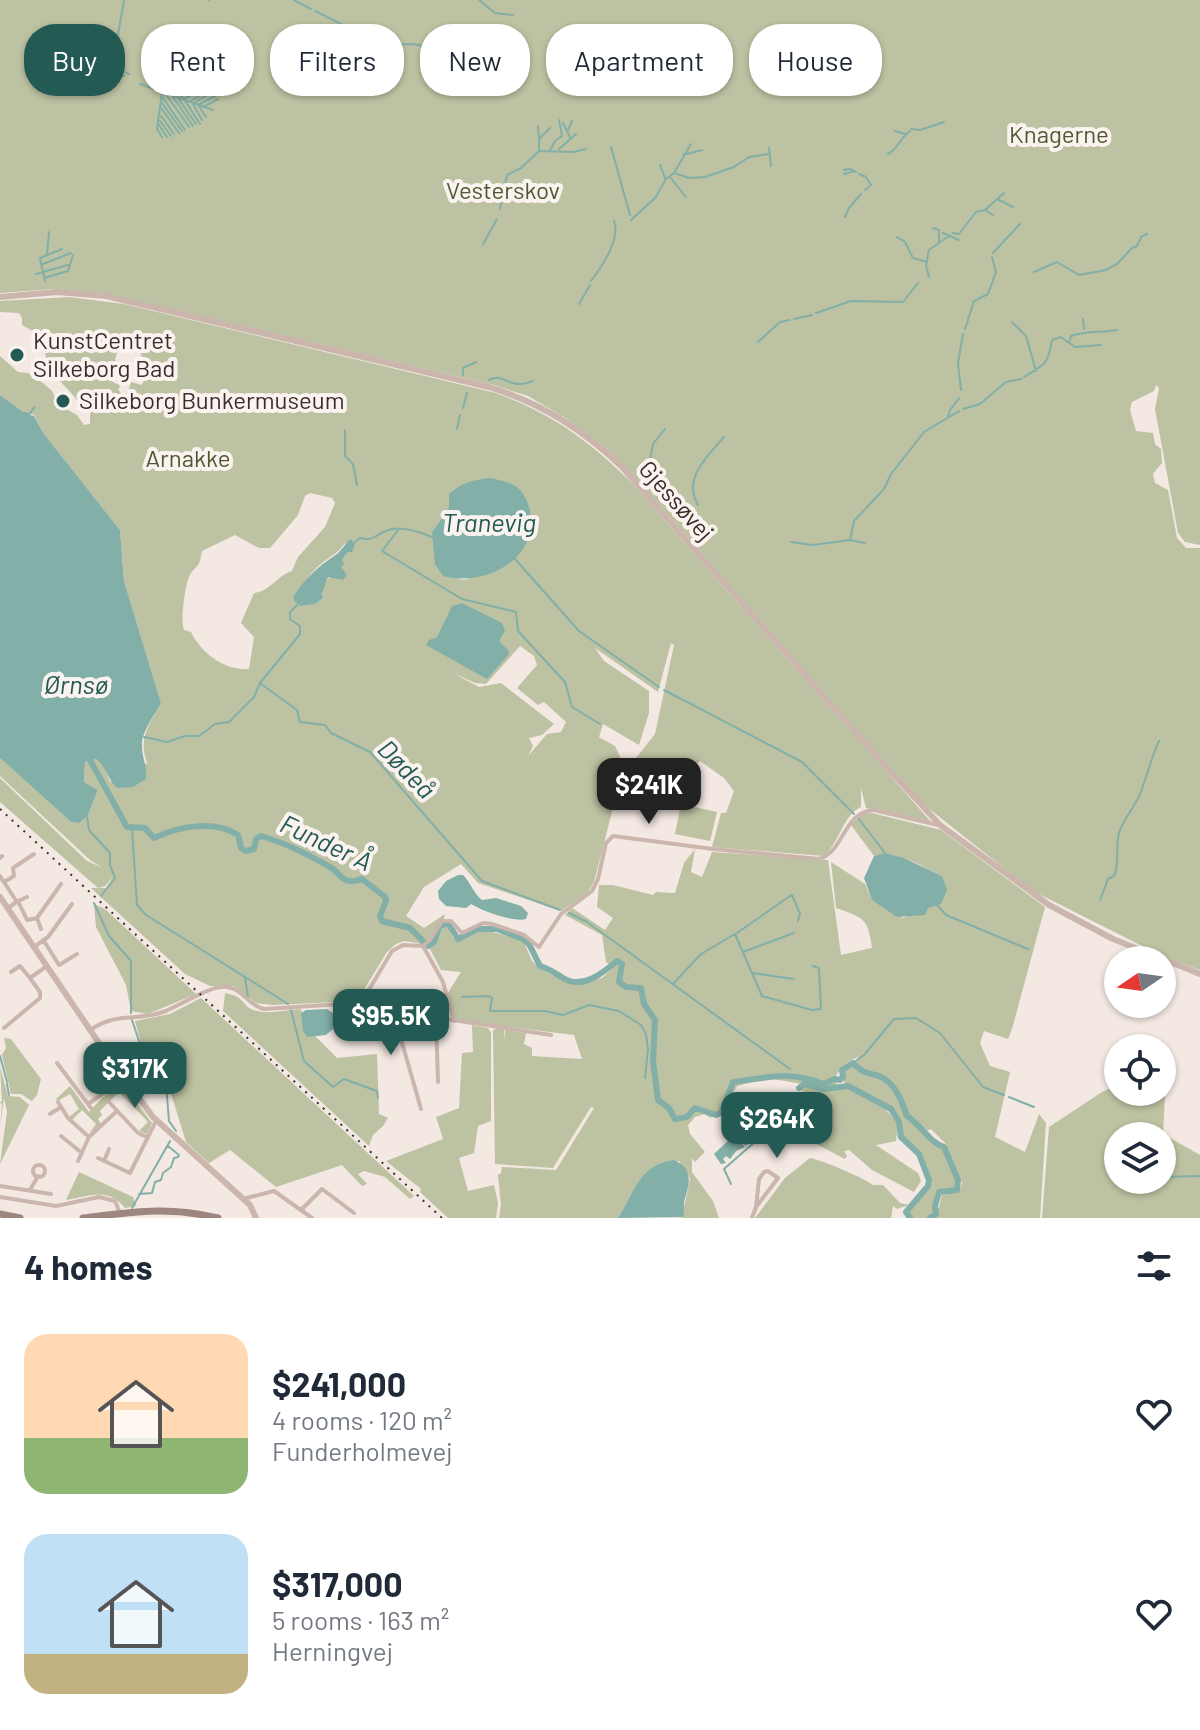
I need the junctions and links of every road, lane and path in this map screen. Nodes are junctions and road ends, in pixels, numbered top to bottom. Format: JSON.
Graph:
{"nodes":[{"id":1,"x":0,"y":297,"type":"edge"},
{"id":2,"x":940,"y":825,"type":"junction"},
{"id":3,"x":34,"y":854,"type":"dead end"},
{"id":4,"x":0,"y":876,"type":"edge"},
{"id":5,"x":4,"y":882,"type":"junction"},
{"id":6,"x":61,"y":884,"type":"dead end"},
{"id":7,"x":0,"y":897,"type":"edge"},
{"id":8,"x":27,"y":897,"type":"dead end"},
{"id":9,"x":18,"y":901,"type":"junction"},
{"id":10,"x":72,"y":904,"type":"dead end"},
{"id":11,"x":8,"y":908,"type":"junction"},
{"id":12,"x":37,"y":918,"type":"junction"},
{"id":13,"x":41,"y":929,"type":"dead end"},
{"id":14,"x":44,"y":941,"type":"junction"},
{"id":15,"x":425,"y":944,"type":"junction"},
{"id":16,"x":34,"y":947,"type":"junction"},
{"id":17,"x":77,"y":954,"type":"dead end"},
{"id":18,"x":47,"y":966,"type":"junction"},
{"id":19,"x":11,"y":972,"type":"dead end"},
{"id":20,"x":1200,"y":974,"type":"edge"},
{"id":21,"x":30,"y":978,"type":"junction"},
{"id":22,"x":358,"y":1003,"type":"junction"},
{"id":23,"x":368,"y":1007,"type":"junction"},
{"id":24,"x":436,"y":1018,"type":"junction"},
{"id":25,"x":454,"y":1021,"type":"junction"},
{"id":26,"x":4,"y":1028,"type":"dead end"},
{"id":27,"x":90,"y":1030,"type":"junction"},
{"id":28,"x":551,"y":1035,"type":"dead end"},
{"id":29,"x":57,"y":1063,"type":"dead end"},
{"id":30,"x":124,"y":1079,"type":"junction"},
{"id":31,"x":438,"y":1082,"type":"dead end"},
{"id":32,"x":58,"y":1102,"type":"dead end"},
{"id":33,"x":109,"y":1102,"type":"dead end"},
{"id":34,"x":61,"y":1107,"type":"junction"},
{"id":35,"x":421,"y":1109,"type":"dead end"},
{"id":36,"x":117,"y":1111,"type":"junction"},
{"id":37,"x":50,"y":1114,"type":"dead end"},
{"id":38,"x":156,"y":1121,"type":"junction"},
{"id":39,"x":61,"y":1136,"type":"dead end"},
{"id":40,"x":89,"y":1137,"type":"junction"},
{"id":41,"x":147,"y":1137,"type":"junction"},
{"id":42,"x":109,"y":1149,"type":"dead end"},
{"id":43,"x":82,"y":1153,"type":"junction"},
{"id":44,"x":98,"y":1158,"type":"dead end"},
{"id":45,"x":78,"y":1161,"type":"dead end"},
{"id":46,"x":104,"y":1161,"type":"junction"},
{"id":47,"x":38,"y":1176,"type":"dead end"},
{"id":48,"x":0,"y":1186,"type":"edge"},
{"id":49,"x":30,"y":1190,"type":"junction"},
{"id":50,"x":51,"y":1194,"type":"dead end"},
{"id":51,"x":0,"y":1197,"type":"edge"},
{"id":52,"x":243,"y":1199,"type":"junction"},
{"id":53,"x":756,"y":1207,"type":"junction"},
{"id":54,"x":301,"y":1210,"type":"junction"},
{"id":55,"x":120,"y":1213,"type":"junction"},
{"id":56,"x":354,"y":1213,"type":"dead end"},
{"id":57,"x":0,"y":1214,"type":"edge"},
{"id":58,"x":20,"y":1218,"type":"edge"},
{"id":59,"x":83,"y":1218,"type":"edge"},
{"id":60,"x":218,"y":1218,"type":"edge"},
{"id":61,"x":256,"y":1218,"type":"edge"},
{"id":62,"x":312,"y":1218,"type":"edge"},
{"id":63,"x":752,"y":1218,"type":"edge"}],
"edges":[{"from":1,"to":2,"type":"street","name":"Gjessøvej"},
{"from":2,"to":15,"type":"street"},
{"from":2,"to":20,"type":"street","name":"Gjessøvej"},
{"from":3,"to":5,"type":"street"},
{"from":4,"to":5,"type":"street"},
{"from":5,"to":9,"type":"street"},
{"from":6,"to":12,"type":"street"},
{"from":7,"to":11,"type":"street"},
{"from":8,"to":9,"type":"street"},
{"from":9,"to":11,"type":"street"},
{"from":9,"to":12,"type":"street"},
{"from":10,"to":14,"type":"street"},
{"from":11,"to":16,"type":"street"},
{"from":12,"to":13,"type":"street"},
{"from":14,"to":16,"type":"street"},
{"from":14,"to":17,"type":"street"},
{"from":15,"to":22,"type":"street"},
{"from":15,"to":25,"type":"street"},
{"from":16,"to":18,"type":"street"},
{"from":18,"to":21,"type":"street"},
{"from":18,"to":27,"type":"street"},
{"from":19,"to":21,"type":"street"},
{"from":21,"to":26,"type":"street"},
{"from":22,"to":23,"type":"street"},
{"from":22,"to":27,"type":"street"},
{"from":23,"to":24,"type":"street"},
{"from":23,"to":35,"type":"street"},
{"from":24,"to":25,"type":"street"},
{"from":24,"to":31,"type":"street"},
{"from":25,"to":28,"type":"street"},
{"from":27,"to":30,"type":"street"},
{"from":29,"to":30,"type":"street"},
{"from":30,"to":38,"type":"street"},
{"from":32,"to":34,"type":"street"},
{"from":33,"to":36,"type":"street"},
{"from":34,"to":37,"type":"street"},
{"from":34,"to":40,"type":"street"},
{"from":36,"to":40,"type":"street"},
{"from":36,"to":41,"type":"street"},
{"from":38,"to":41,"type":"street"},
{"from":38,"to":52,"type":"street"},
{"from":39,"to":43,"type":"street"},
{"from":40,"to":43,"type":"street"},
{"from":41,"to":46,"type":"street"},
{"from":42,"to":46,"type":"street"},
{"from":43,"to":45,"type":"street"},
{"from":44,"to":46,"type":"street"},
{"from":47,"to":49,"type":"street"},
{"from":48,"to":49,"type":"street"},
{"from":49,"to":50,"type":"street"},
{"from":51,"to":55,"type":"street"},
{"from":52,"to":54,"type":"street"},
{"from":52,"to":61,"type":"street"},
{"from":53,"to":53,"type":"street"},
{"from":53,"to":63,"type":"street"},
{"from":54,"to":56,"type":"street"},
{"from":54,"to":62,"type":"street"},
{"from":55,"to":59,"type":"main road"},
{"from":55,"to":60,"type":"main road"},
{"from":57,"to":58,"type":"main road"}]}
